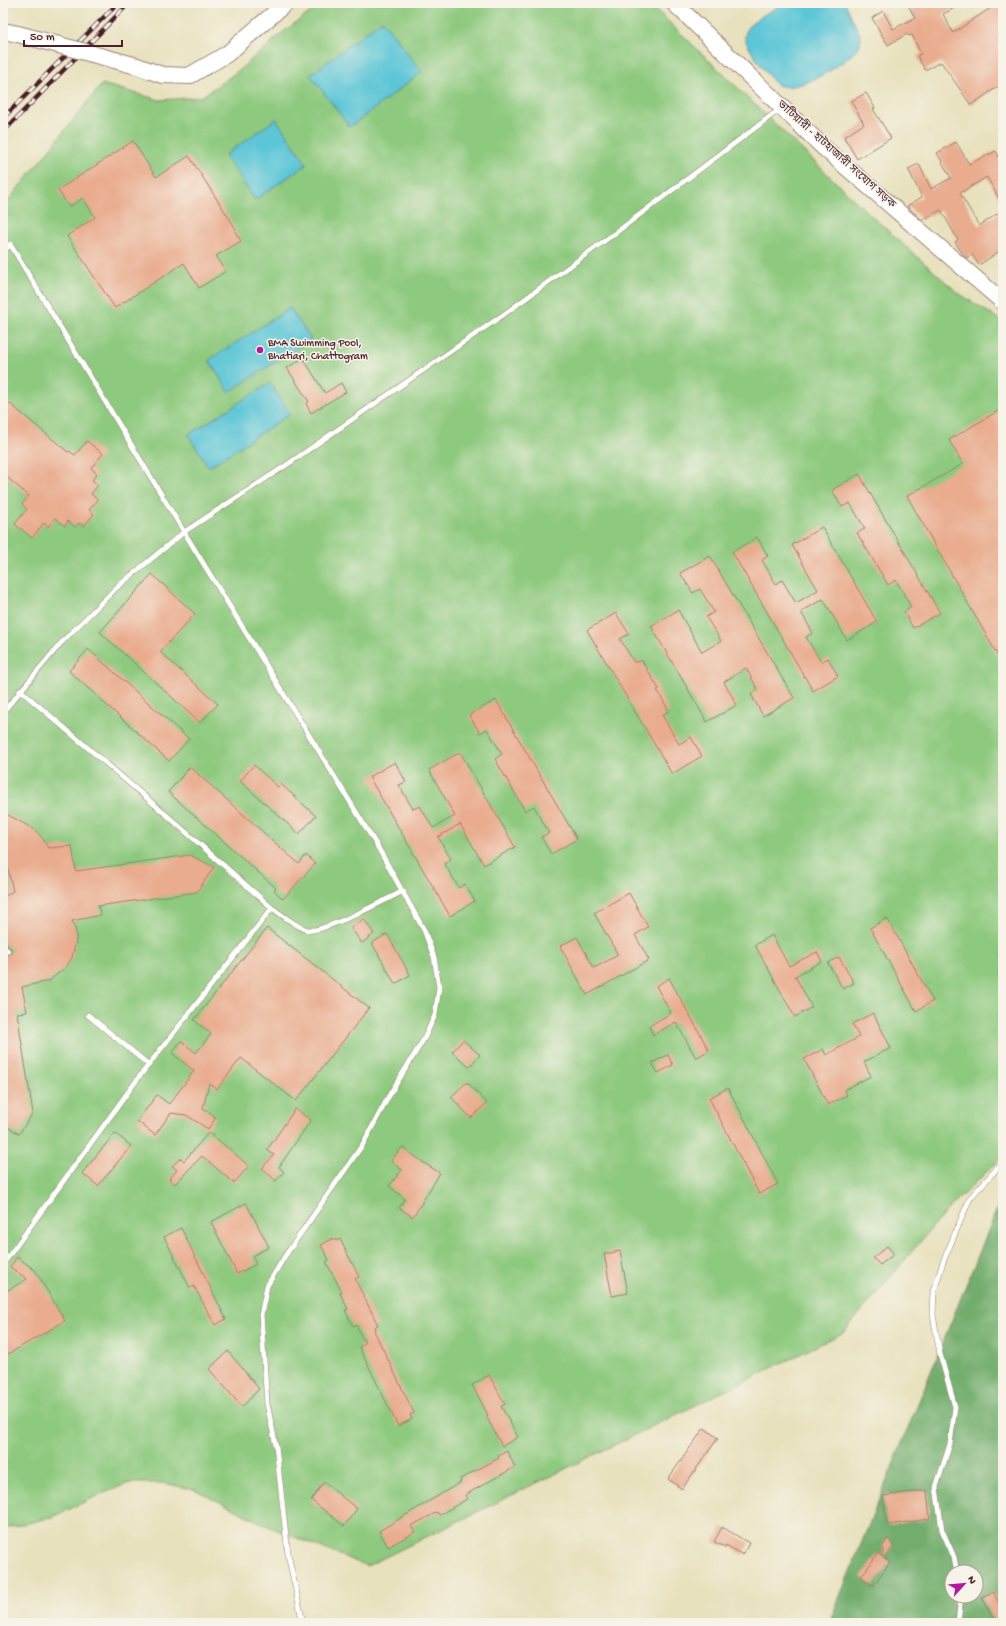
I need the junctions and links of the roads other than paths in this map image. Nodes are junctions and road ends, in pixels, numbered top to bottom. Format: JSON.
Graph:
{"nodes":[{"id":1,"x":286,"y":3,"type":"edge"},
{"id":2,"x":674,"y":3,"type":"edge"},
{"id":3,"x":11,"y":33,"type":"edge"},
{"id":4,"x":783,"y":107,"type":"junction"},
{"id":5,"x":3,"y":253,"type":"edge"},
{"id":6,"x":1003,"y":302,"type":"edge"},
{"id":7,"x":184,"y":532,"type":"junction"},
{"id":8,"x":20,"y":690,"type":"junction"},
{"id":9,"x":3,"y":712,"type":"edge"},
{"id":10,"x":404,"y":890,"type":"junction"},
{"id":11,"x":272,"y":908,"type":"junction"},
{"id":12,"x":3,"y":947,"type":"edge"},
{"id":13,"x":8,"y":951,"type":"dead end"},
{"id":14,"x":88,"y":1015,"type":"dead end"},
{"id":15,"x":149,"y":1065,"type":"junction"},
{"id":16,"x":1003,"y":1162,"type":"edge"},
{"id":17,"x":3,"y":1264,"type":"edge"},
{"id":18,"x":955,"y":1564,"type":"edge"},
{"id":19,"x":960,"y":1604,"type":"edge"},
{"id":20,"x":303,"y":1623,"type":"edge"},
{"id":21,"x":958,"y":1623,"type":"edge"}],
"edges":[{"from":1,"to":3,"type":"main road","bridge":true},
{"from":2,"to":4,"type":"main road","name":"ভাটিয়ারী - হাটহাজারী সংযোগ সড়ক"},
{"from":4,"to":6,"type":"main road","name":"ভাটিয়ারী - হাটহাজারী সংযোগ সড়ক"},
{"from":4,"to":7,"type":"lane"},
{"from":5,"to":7,"type":"lane"},
{"from":7,"to":8,"type":"lane"},
{"from":7,"to":10,"type":"lane"},
{"from":8,"to":9,"type":"lane"},
{"from":8,"to":11,"type":"lane"},
{"from":10,"to":11,"type":"lane"},
{"from":10,"to":20,"type":"lane"},
{"from":11,"to":15,"type":"lane"},
{"from":12,"to":13,"type":"lane"},
{"from":14,"to":15,"type":"lane"},
{"from":15,"to":17,"type":"lane"},
{"from":16,"to":18,"type":"lane"},
{"from":19,"to":21,"type":"lane"}]}
